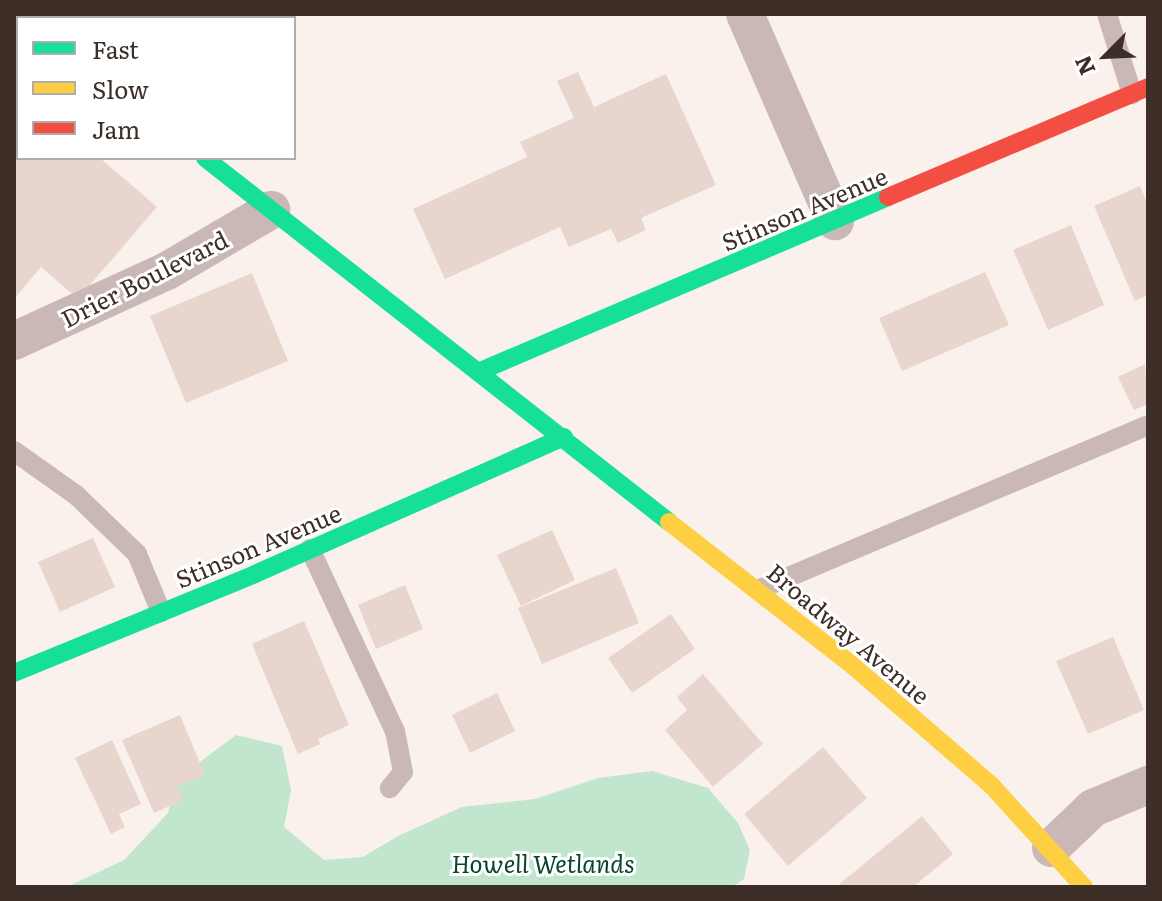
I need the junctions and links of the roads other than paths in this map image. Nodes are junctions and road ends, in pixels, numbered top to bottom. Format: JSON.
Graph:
{"nodes":[{"id":1,"x":745,"y":14,"type":"edge"},
{"id":2,"x":1107,"y":14,"type":"edge"},
{"id":3,"x":1140,"y":91,"type":"edge"},
{"id":4,"x":208,"y":160,"type":"edge"},
{"id":5,"x":271,"y":210,"type":"junction"},
{"id":6,"x":835,"y":221,"type":"junction"},
{"id":7,"x":14,"y":341,"type":"edge"},
{"id":8,"x":478,"y":372,"type":"junction"},
{"id":9,"x":1148,"y":425,"type":"edge"},
{"id":10,"x":564,"y":437,"type":"junction"},
{"id":11,"x":14,"y":451,"type":"edge"},
{"id":12,"x":310,"y":549,"type":"junction"},
{"id":13,"x":760,"y":589,"type":"junction"},
{"id":14,"x":161,"y":612,"type":"junction"},
{"id":15,"x":14,"y":673,"type":"edge"},
{"id":16,"x":1148,"y":785,"type":"edge"},
{"id":17,"x":390,"y":788,"type":"dead end"},
{"id":18,"x":1051,"y":848,"type":"junction"},
{"id":19,"x":1084,"y":887,"type":"edge"}],
"edges":[{"from":1,"to":6,"type":"street"},
{"from":2,"to":3,"type":"lane"},
{"from":3,"to":6,"type":"street","name":"Stinson Avenue"},
{"from":4,"to":5,"type":"street"},
{"from":5,"to":7,"type":"street","name":"Drier Boulevard"},
{"from":5,"to":8,"type":"street"},
{"from":6,"to":8,"type":"street","name":"Stinson Avenue"},
{"from":8,"to":10,"type":"street","name":"Broadway Avenue"},
{"from":9,"to":13,"type":"lane"},
{"from":10,"to":12,"type":"street","name":"Stinson Avenue"},
{"from":10,"to":13,"type":"street","name":"Broadway Avenue"},
{"from":11,"to":14,"type":"lane"},
{"from":12,"to":14,"type":"street","name":"Stinson Avenue"},
{"from":12,"to":17,"type":"lane"},
{"from":13,"to":18,"type":"street","name":"Broadway Avenue"},
{"from":14,"to":15,"type":"street","name":"Stinson Avenue"},
{"from":16,"to":18,"type":"street"},
{"from":18,"to":19,"type":"street","name":"Broadway Avenue"}]}
